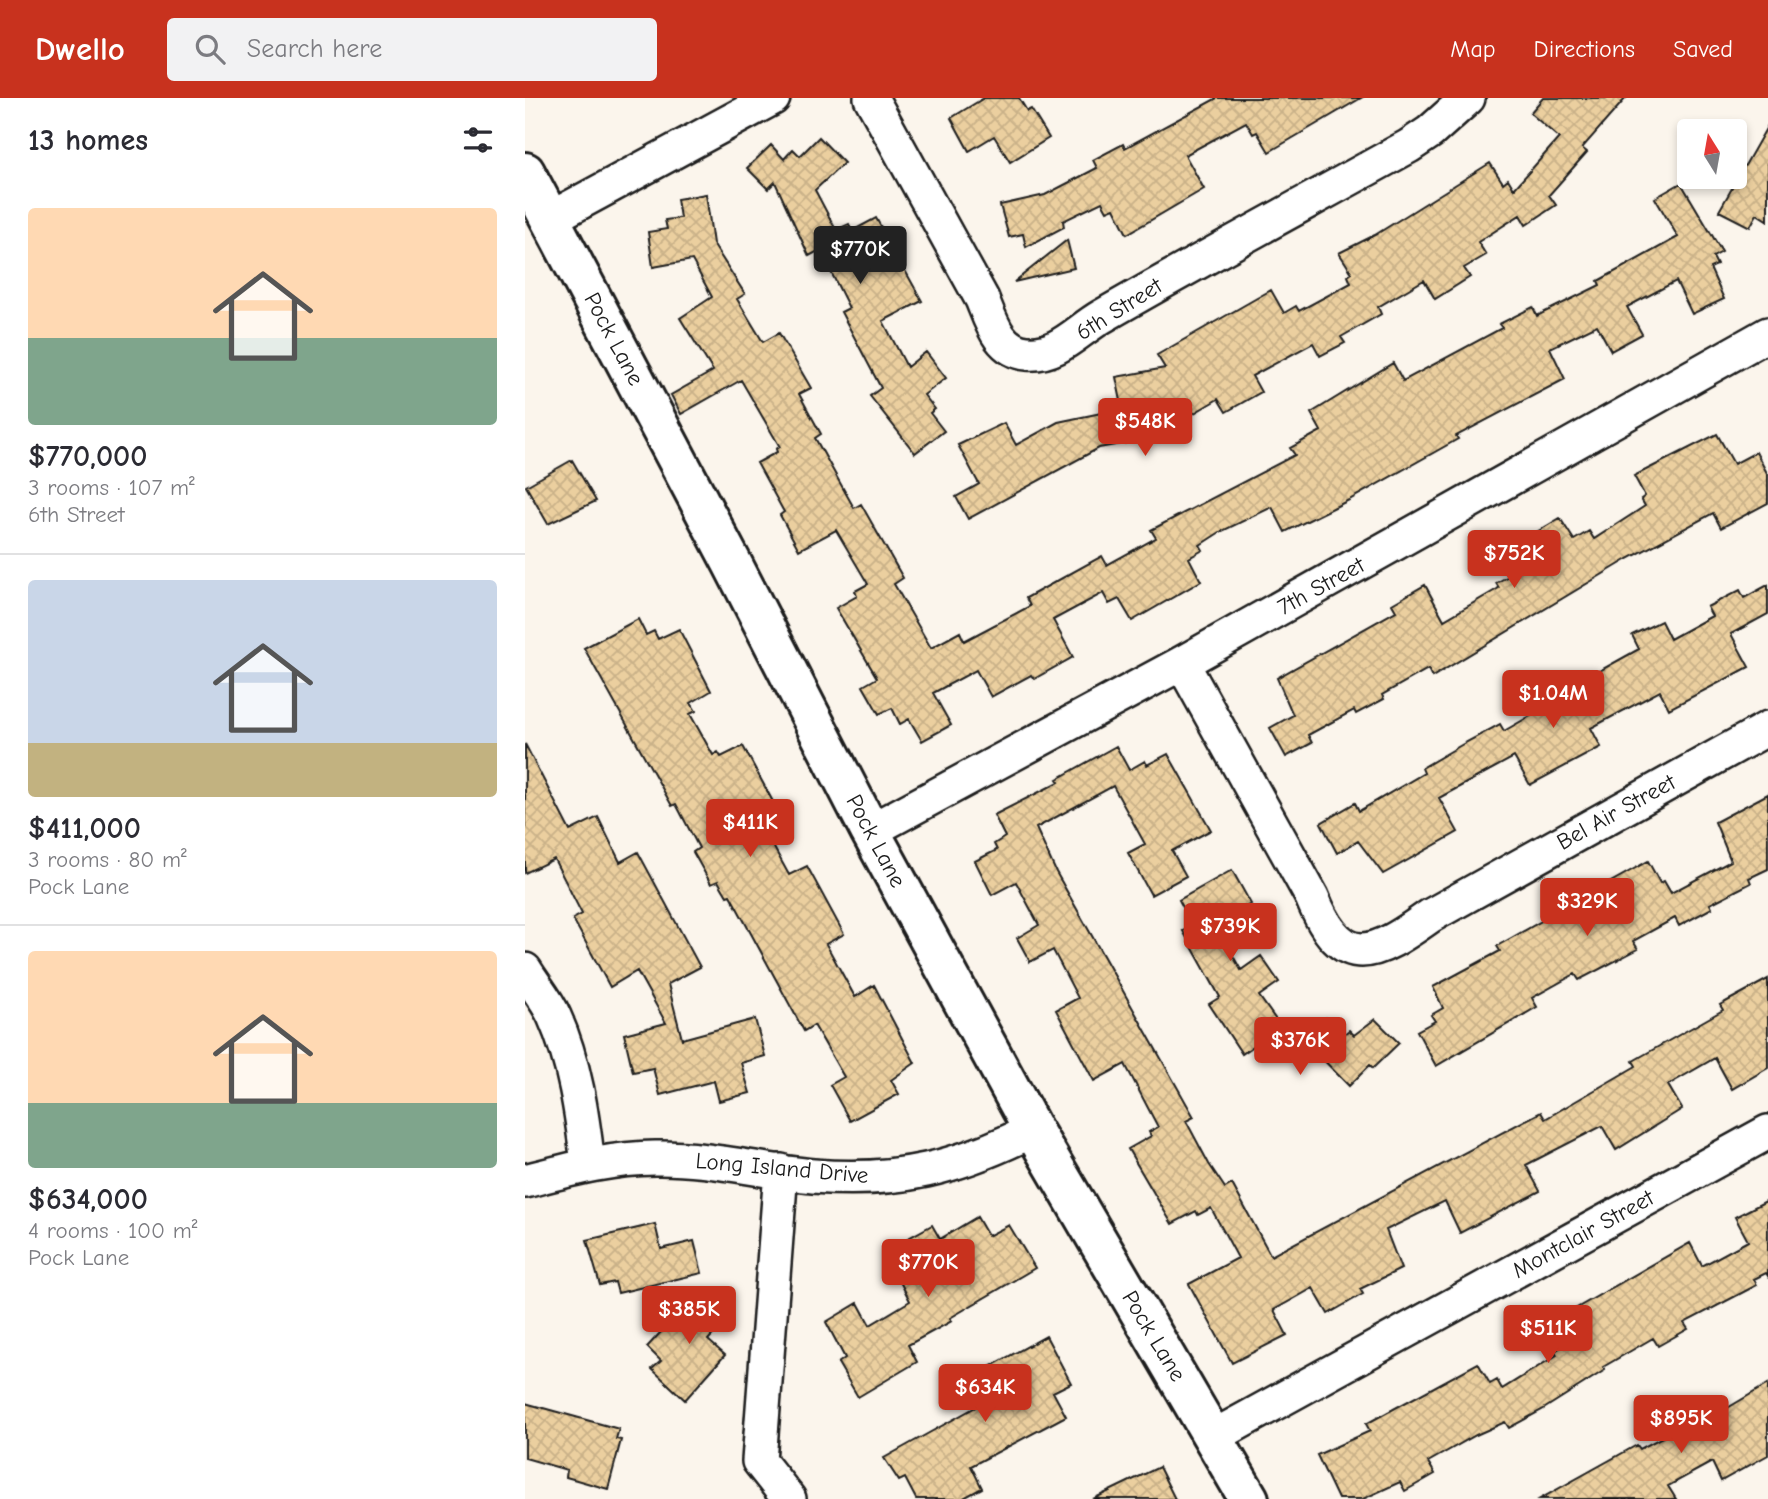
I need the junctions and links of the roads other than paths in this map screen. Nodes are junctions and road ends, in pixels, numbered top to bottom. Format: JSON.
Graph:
{"nodes":[{"id":1,"x":773,"y":98,"type":"edge"},
{"id":2,"x":871,"y":98,"type":"edge"},
{"id":3,"x":1468,"y":98,"type":"edge"},
{"id":4,"x":525,"y":172,"type":"edge"},
{"id":5,"x":551,"y":218,"type":"junction"},
{"id":6,"x":1768,"y":334,"type":"edge"},
{"id":7,"x":1182,"y":663,"type":"junction"},
{"id":8,"x":1768,"y":728,"type":"edge"},
{"id":9,"x":870,"y":831,"type":"junction"},
{"id":10,"x":525,"y":970,"type":"edge"},
{"id":11,"x":1033,"y":1130,"type":"junction"},
{"id":12,"x":1768,"y":1132,"type":"edge"},
{"id":13,"x":588,"y":1164,"type":"junction"},
{"id":14,"x":781,"y":1171,"type":"junction"},
{"id":15,"x":525,"y":1181,"type":"edge"},
{"id":16,"x":1213,"y":1437,"type":"junction"},
{"id":17,"x":789,"y":1499,"type":"edge"},
{"id":18,"x":1249,"y":1499,"type":"edge"}],
"edges":[{"from":1,"to":5,"type":"street"},
{"from":2,"to":3,"type":"street","name":"6th Street"},
{"from":4,"to":5,"type":"street","name":"Pock Lane"},
{"from":5,"to":9,"type":"street","name":"Pock Lane"},
{"from":6,"to":7,"type":"street","name":"7th Street"},
{"from":7,"to":8,"type":"street","name":"Bel Air Street"},
{"from":7,"to":9,"type":"street","name":"7th Street"},
{"from":9,"to":11,"type":"street","name":"Pock Lane"},
{"from":10,"to":13,"type":"street"},
{"from":11,"to":14,"type":"street","name":"Long Island Drive"},
{"from":11,"to":16,"type":"street","name":"Pock Lane"},
{"from":12,"to":16,"type":"street","name":"Montclair Street"},
{"from":13,"to":14,"type":"street","name":"Long Island Drive"},
{"from":13,"to":15,"type":"street","name":"Long Island Drive"},
{"from":14,"to":17,"type":"street"},
{"from":16,"to":18,"type":"street","name":"Pock Lane"}]}
